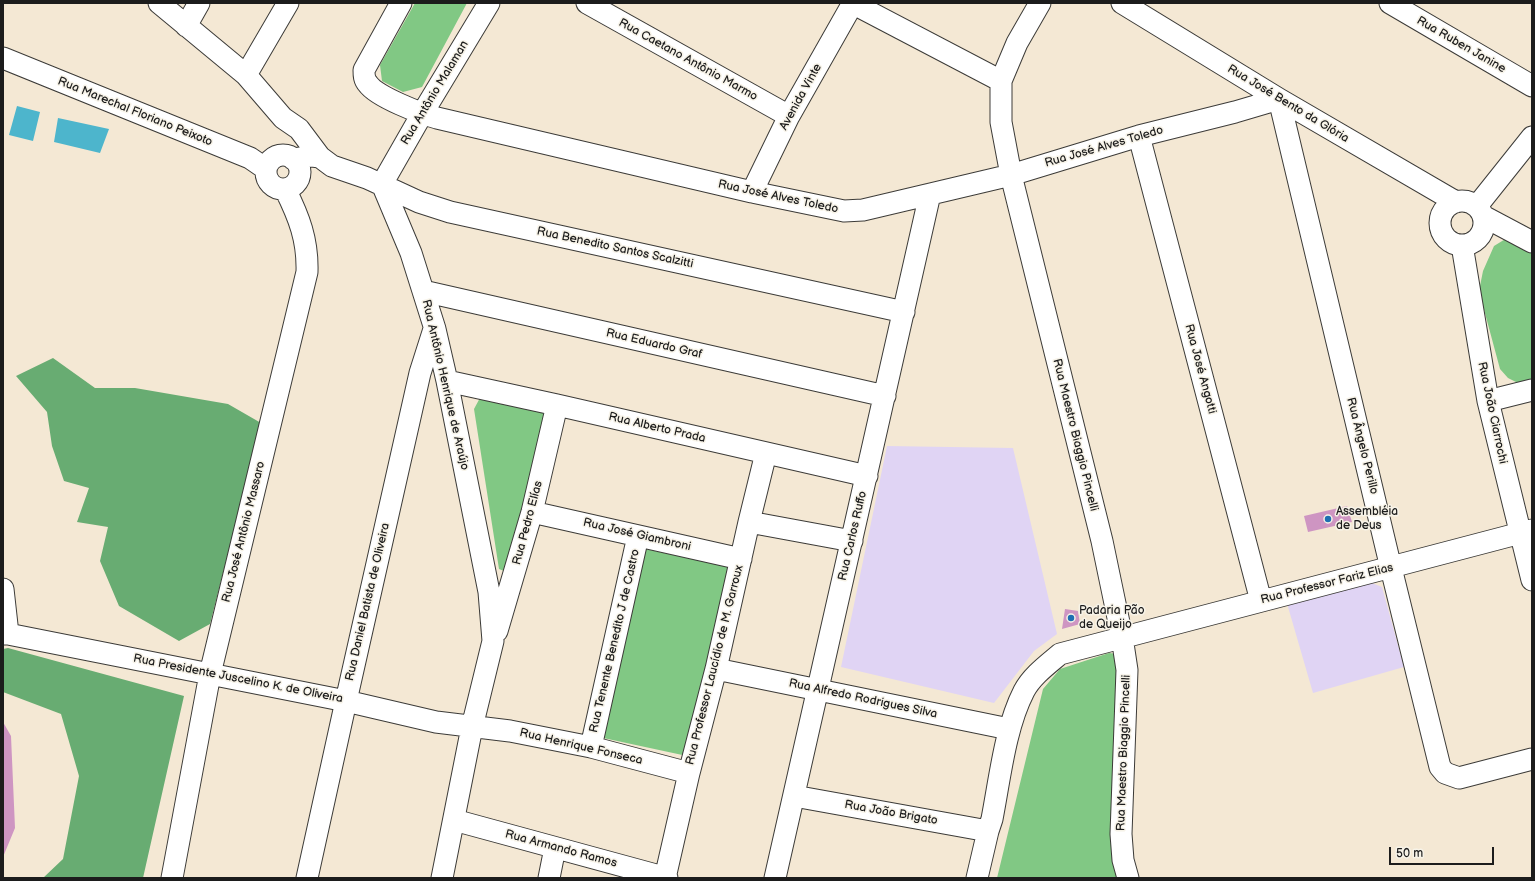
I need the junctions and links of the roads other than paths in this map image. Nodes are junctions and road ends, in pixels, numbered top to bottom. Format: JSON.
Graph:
{"nodes":[{"id":1,"x":159,"y":3,"type":"edge"},
{"id":2,"x":199,"y":3,"type":"edge"},
{"id":3,"x":288,"y":3,"type":"edge"},
{"id":4,"x":401,"y":3,"type":"edge"},
{"id":5,"x":489,"y":3,"type":"edge"},
{"id":6,"x":587,"y":3,"type":"edge"},
{"id":7,"x":852,"y":3,"type":"edge"},
{"id":8,"x":1040,"y":3,"type":"edge"},
{"id":9,"x":1122,"y":3,"type":"edge"},
{"id":10,"x":1390,"y":3,"type":"edge"},
{"id":11,"x":186,"y":26,"type":"junction"},
{"id":12,"x":3,"y":58,"type":"edge"},
{"id":13,"x":246,"y":76,"type":"junction"},
{"id":14,"x":1001,"y":81,"type":"junction"},
{"id":15,"x":1532,"y":86,"type":"edge"},
{"id":16,"x":1279,"y":99,"type":"junction"},
{"id":17,"x":422,"y":114,"type":"junction"},
{"id":18,"x":789,"y":116,"type":"junction"},
{"id":19,"x":283,"y":118,"type":"junction"},
{"id":20,"x":1140,"y":136,"type":"junction"},
{"id":21,"x":1532,"y":137,"type":"edge"},
{"id":22,"x":326,"y":161,"type":"junction"},
{"id":23,"x":294,"y":162,"type":"junction"},
{"id":24,"x":266,"y":169,"type":"junction"},
{"id":25,"x":1011,"y":175,"type":"junction"},
{"id":26,"x":382,"y":184,"type":"junction"},
{"id":27,"x":285,"y":189,"type":"junction"},
{"id":28,"x":752,"y":192,"type":"junction"},
{"id":29,"x":930,"y":194,"type":"junction"},
{"id":30,"x":1456,"y":202,"type":"junction"},
{"id":31,"x":1480,"y":211,"type":"junction"},
{"id":32,"x":1532,"y":242,"type":"edge"},
{"id":33,"x":1462,"y":245,"type":"junction"},
{"id":34,"x":423,"y":291,"type":"junction"},
{"id":35,"x":904,"y":312,"type":"junction"},
{"id":36,"x":435,"y":329,"type":"junction"},
{"id":37,"x":447,"y":381,"type":"junction"},
{"id":38,"x":1532,"y":390,"type":"edge"},
{"id":39,"x":885,"y":396,"type":"junction"},
{"id":40,"x":1488,"y":401,"type":"junction"},
{"id":41,"x":557,"y":405,"type":"junction"},
{"id":42,"x":766,"y":453,"type":"junction"},
{"id":43,"x":866,"y":476,"type":"junction"},
{"id":44,"x":532,"y":512,"type":"junction"},
{"id":45,"x":749,"y":522,"type":"junction"},
{"id":46,"x":1526,"y":532,"type":"edge"},
{"id":47,"x":638,"y":536,"type":"junction"},
{"id":48,"x":852,"y":541,"type":"junction"},
{"id":49,"x":741,"y":559,"type":"junction"},
{"id":50,"x":1391,"y":568,"type":"junction"},
{"id":51,"x":1532,"y":580,"type":"edge"},
{"id":52,"x":3,"y":589,"type":"edge"},
{"id":53,"x":489,"y":592,"type":"joint"},
{"id":54,"x":1261,"y":601,"type":"junction"},
{"id":55,"x":6,"y":634,"type":"edge"},
{"id":56,"x":1122,"y":637,"type":"junction"},
{"id":57,"x":494,"y":641,"type":"junction"},
{"id":58,"x":716,"y":669,"type":"junction"},
{"id":59,"x":210,"y":674,"type":"junction"},
{"id":60,"x":818,"y":690,"type":"junction"},
{"id":61,"x":346,"y":700,"type":"junction"},
{"id":62,"x":472,"y":727,"type":"junction"},
{"id":63,"x":1009,"y":729,"type":"junction"},
{"id":64,"x":591,"y":747,"type":"junction"},
{"id":65,"x":1532,"y":759,"type":"edge"},
{"id":66,"x":689,"y":773,"type":"junction"},
{"id":67,"x":794,"y":796,"type":"junction"},
{"id":68,"x":454,"y":820,"type":"junction"},
{"id":69,"x":988,"y":831,"type":"junction"},
{"id":70,"x":555,"y":848,"type":"junction"},
{"id":71,"x":172,"y":878,"type":"edge"},
{"id":72,"x":307,"y":878,"type":"edge"},
{"id":73,"x":442,"y":878,"type":"edge"},
{"id":74,"x":549,"y":878,"type":"edge"},
{"id":75,"x":666,"y":878,"type":"edge"},
{"id":76,"x":775,"y":878,"type":"edge"},
{"id":77,"x":978,"y":878,"type":"edge"},
{"id":78,"x":1128,"y":878,"type":"edge"}],
"edges":[{"from":1,"to":11,"type":"street"},
{"from":2,"to":11,"type":"street"},
{"from":3,"to":13,"type":"street"},
{"from":4,"to":17,"type":"street","name":"Rua José Alves Toledo"},
{"from":5,"to":17,"type":"street","name":"Rua Antônio Malaman"},
{"from":6,"to":18,"type":"street","name":"Rua Caetano Antônio Marmo"},
{"from":7,"to":14,"type":"street"},
{"from":7,"to":18,"type":"street","name":"Avenida Vinte"},
{"from":8,"to":14,"type":"street","name":"Rua Maestro Biaggio Pincelli"},
{"from":9,"to":16,"type":"street","name":"Rua José Bento da Glória"},
{"from":10,"to":15,"type":"street","name":"Rua Ruben Janine"},
{"from":11,"to":13,"type":"street"},
{"from":12,"to":24,"type":"street","name":"Rua Marechal Floriano Peixoto"},
{"from":13,"to":19,"type":"street"},
{"from":14,"to":25,"type":"street","name":"Rua Maestro Biaggio Pincelli"},
{"from":16,"to":20,"type":"street","name":"Rua José Alves Toledo"},
{"from":16,"to":30,"type":"street","name":"Rua José Bento da Glória"},
{"from":16,"to":50,"type":"street","name":"Rua Ângelo Perillo"},
{"from":17,"to":26,"type":"street","name":"Rua Antônio Malaman"},
{"from":17,"to":28,"type":"street","name":"Rua José Alves Toledo"},
{"from":18,"to":28,"type":"street","name":"Avenida Vinte"},
{"from":19,"to":22,"type":"street"},
{"from":19,"to":23,"type":"street"},
{"from":20,"to":25,"type":"street","name":"Rua José Alves Toledo"},
{"from":20,"to":54,"type":"street","name":"Rua José Angotti"},
{"from":21,"to":31,"type":"street"},
{"from":22,"to":23,"type":"street","name":"Rua Benedito Santos Scalzitti"},
{"from":22,"to":26,"type":"street","name":"Rua Benedito Santos Scalzitti"},
{"from":23,"to":24,"type":"street"},
{"from":23,"to":27,"type":"street"},
{"from":24,"to":27,"type":"street"},
{"from":25,"to":29,"type":"street","name":"Rua José Alves Toledo"},
{"from":25,"to":56,"type":"street","name":"Rua Maestro Biaggio Pincelli"},
{"from":26,"to":34,"type":"street","name":"Rua Antônio Henrique de Araújo"},
{"from":26,"to":35,"type":"street","name":"Rua Benedito Santos Scalzitti"},
{"from":27,"to":59,"type":"street","name":"Rua José Antônio Massaro"},
{"from":28,"to":29,"type":"street","name":"Rua José Alves Toledo"},
{"from":29,"to":35,"type":"street","name":"Rua Carlos Ruffo"},
{"from":30,"to":31,"type":"street"},
{"from":30,"to":33,"type":"street"},
{"from":31,"to":32,"type":"street"},
{"from":31,"to":33,"type":"street"},
{"from":33,"to":40,"type":"street","name":"Rua João Ciarrochi"},
{"from":34,"to":36,"type":"street","name":"Rua Antônio Henrique de Araújo"},
{"from":34,"to":39,"type":"street","name":"Rua Eduardo Graf"},
{"from":35,"to":39,"type":"street","name":"Rua Carlos Ruffo"},
{"from":36,"to":37,"type":"street","name":"Rua Antônio Henrique de Araújo"},
{"from":36,"to":61,"type":"street","name":"Rua Daniel Batista de Oliveira"},
{"from":37,"to":41,"type":"street","name":"Rua Alberto Prada"},
{"from":37,"to":53,"type":"street","name":"Rua Antônio Henrique de Araújo"},
{"from":38,"to":40,"type":"street"},
{"from":39,"to":43,"type":"street","name":"Rua Carlos Ruffo"},
{"from":40,"to":46,"type":"street","name":"Rua João Ciarrochi"},
{"from":41,"to":42,"type":"street","name":"Rua Alberto Prada"},
{"from":41,"to":44,"type":"street","name":"Rua Pedro Elías"},
{"from":42,"to":43,"type":"street","name":"Rua Alberto Prada"},
{"from":42,"to":45,"type":"street","name":"Rua Professor Laucídio de M. Garroux"},
{"from":43,"to":48,"type":"street","name":"Rua Carlos Ruffo"},
{"from":44,"to":47,"type":"street","name":"Rua José Giambroni"},
{"from":44,"to":57,"type":"street","name":"Rua Pedro Elías"},
{"from":45,"to":48,"type":"street"},
{"from":45,"to":49,"type":"street","name":"Rua Professor Laucídio de M. Garroux"},
{"from":46,"to":50,"type":"street","name":"Rua Professor Fariz Elias"},
{"from":46,"to":51,"type":"street","name":"Rua João Ciarrochi"},
{"from":47,"to":49,"type":"street","name":"Rua José Giambroni"},
{"from":47,"to":64,"type":"street","name":"Rua Tenente Benedito J de Castro"},
{"from":48,"to":60,"type":"street","name":"Rua Carlos Ruffo"},
{"from":49,"to":58,"type":"street","name":"Rua Professor Laucídio de M. Garroux"},
{"from":50,"to":54,"type":"street","name":"Rua Professor Fariz Elias"},
{"from":50,"to":65,"type":"street","name":"Rua Ângelo Perillo"},
{"from":52,"to":55,"type":"street"},
{"from":53,"to":57,"type":"street","name":"Rua Pedro Elías"},
{"from":54,"to":56,"type":"street","name":"Rua Professor Fariz Elias"},
{"from":55,"to":59,"type":"street","name":"Rua Presidente Juscelino K. de Oliveira"},
{"from":56,"to":63,"type":"street","name":"Rua Professor Fariz Elias"},
{"from":56,"to":78,"type":"street","name":"Rua Maestro Biaggio Pincelli"},
{"from":57,"to":62,"type":"street","name":"Rua Pedro Elías"},
{"from":58,"to":60,"type":"street","name":"Rua Alfredo Rodrigues Silva"},
{"from":58,"to":66,"type":"street","name":"Rua Professor Laucídio de M. Garroux"},
{"from":59,"to":61,"type":"street","name":"Rua Presidente Juscelino K. de Oliveira"},
{"from":59,"to":71,"type":"street","name":"Rua José Antônio Massaro"},
{"from":60,"to":63,"type":"street","name":"Rua Alfredo Rodrigues Silva"},
{"from":60,"to":67,"type":"street","name":"Rua Carlos Ruffo"},
{"from":61,"to":62,"type":"street","name":"Rua Presidente Juscelino K. de Oliveira"},
{"from":61,"to":72,"type":"street","name":"Rua Daniel Batista de Oliveira"},
{"from":62,"to":64,"type":"street","name":"Rua Henrique Fonseca"},
{"from":62,"to":68,"type":"street","name":"Rua Pedro Elías"},
{"from":63,"to":69,"type":"street","name":"Rua Professor Fariz Elias"},
{"from":64,"to":66,"type":"street","name":"Rua Henrique Fonseca"},
{"from":66,"to":75,"type":"street","name":"Rua Professor Laucídio de M. Garroux"},
{"from":67,"to":69,"type":"street","name":"Rua João Brigato"},
{"from":67,"to":76,"type":"street","name":"Rua Carlos Ruffo"},
{"from":68,"to":70,"type":"street","name":"Rua Armando Ramos"},
{"from":68,"to":73,"type":"street","name":"Rua Pedro Elías"},
{"from":69,"to":77,"type":"street","name":"Rua Professor Fariz Elias"},
{"from":70,"to":74,"type":"street"},
{"from":70,"to":75,"type":"street","name":"Rua Armando Ramos"}]}
